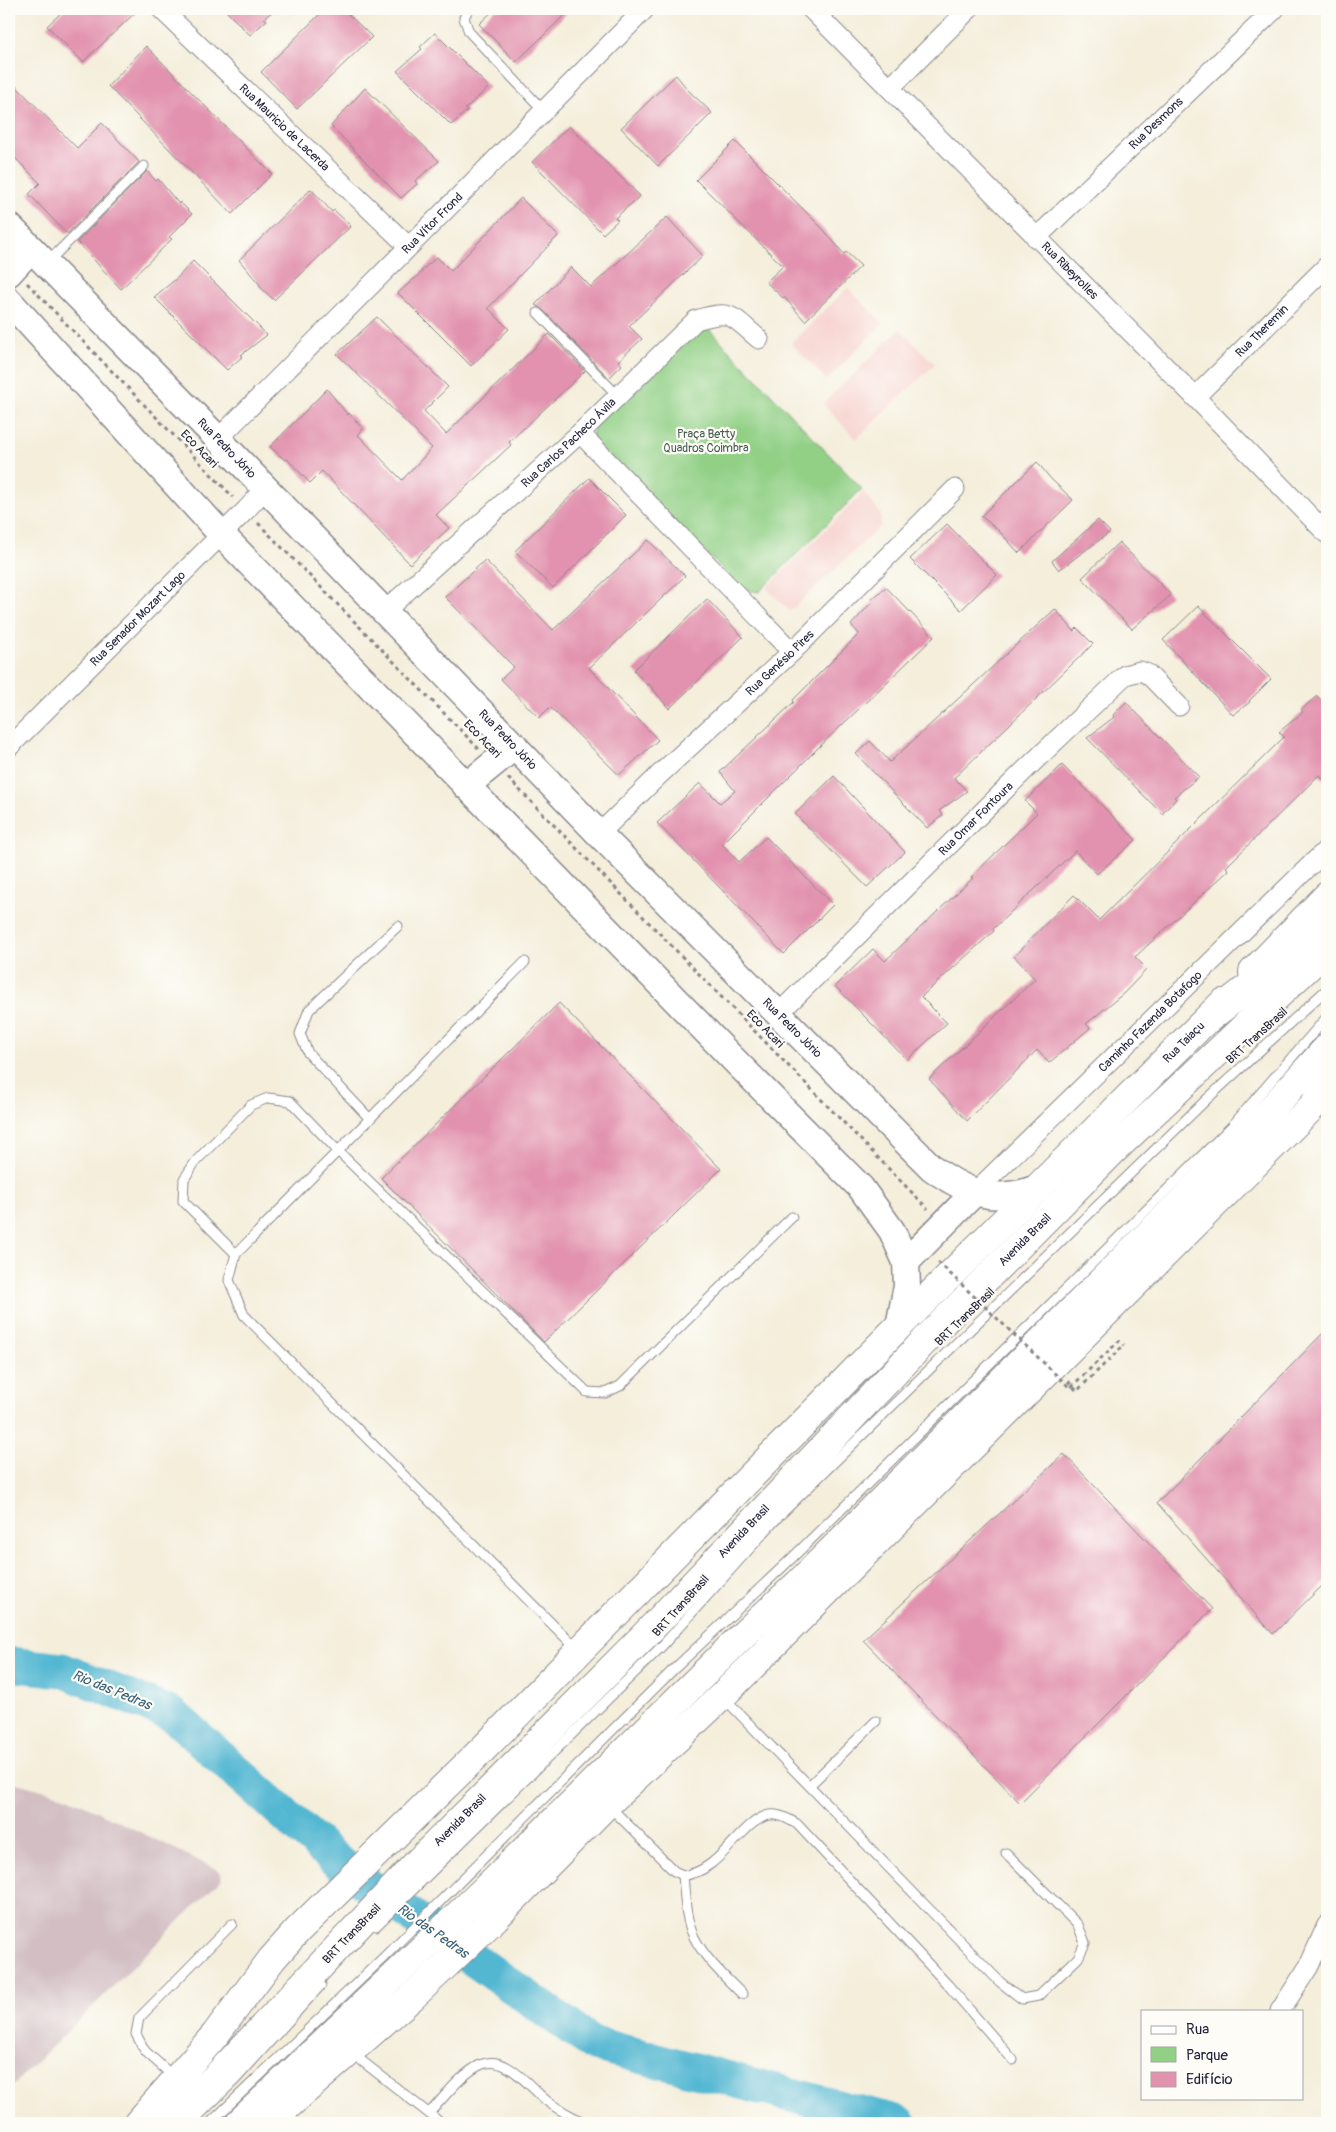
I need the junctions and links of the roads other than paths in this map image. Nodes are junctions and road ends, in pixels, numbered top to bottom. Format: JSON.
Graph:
{"nodes":[{"id":1,"x":161,"y":9,"type":"edge"},
{"id":2,"x":468,"y":9,"type":"edge"},
{"id":3,"x":645,"y":9,"type":"edge"},
{"id":4,"x":811,"y":9,"type":"edge"},
{"id":5,"x":969,"y":9,"type":"edge"},
{"id":6,"x":1275,"y":9,"type":"edge"},
{"id":7,"x":890,"y":88,"type":"junction"},
{"id":8,"x":543,"y":110,"type":"junction"},
{"id":9,"x":144,"y":166,"type":"dead end"},
{"id":10,"x":9,"y":226,"type":"edge"},
{"id":11,"x":1036,"y":238,"type":"junction"},
{"id":12,"x":408,"y":246,"type":"junction"},
{"id":13,"x":39,"y":256,"type":"junction"},
{"id":14,"x":1327,"y":266,"type":"edge"},
{"id":15,"x":11,"y":271,"type":"edge"},
{"id":16,"x":9,"y":301,"type":"edge"},
{"id":17,"x":538,"y":313,"type":"dead end"},
{"id":18,"x":759,"y":338,"type":"dead end"},
{"id":19,"x":618,"y":396,"type":"junction"},
{"id":20,"x":1195,"y":396,"type":"junction"},
{"id":21,"x":580,"y":433,"type":"junction"},
{"id":22,"x":218,"y":438,"type":"junction"},
{"id":23,"x":266,"y":488,"type":"junction"},
{"id":24,"x":955,"y":489,"type":"dead end"},
{"id":25,"x":222,"y":534,"type":"junction"},
{"id":26,"x":1327,"y":534,"type":"edge"},
{"id":27,"x":384,"y":611,"type":"junction"},
{"id":28,"x":792,"y":652,"type":"junction"},
{"id":29,"x":1179,"y":706,"type":"dead end"},
{"id":30,"x":515,"y":746,"type":"junction"},
{"id":31,"x":9,"y":747,"type":"edge"},
{"id":32,"x":466,"y":786,"type":"junction"},
{"id":33,"x":599,"y":834,"type":"junction"},
{"id":34,"x":1327,"y":849,"type":"edge"},
{"id":35,"x":1327,"y":896,"type":"edge"},
{"id":36,"x":1327,"y":925,"type":"edge"},
{"id":37,"x":398,"y":926,"type":"dead end"},
{"id":38,"x":1327,"y":949,"type":"edge"},
{"id":39,"x":525,"y":962,"type":"dead end"},
{"id":40,"x":1327,"y":989,"type":"edge"},
{"id":41,"x":778,"y":1014,"type":"junction"},
{"id":42,"x":1327,"y":1017,"type":"edge"},
{"id":43,"x":1207,"y":1020,"type":"junction"},
{"id":44,"x":1327,"y":1048,"type":"edge"},
{"id":45,"x":1323,"y":1094,"type":"edge"},
{"id":46,"x":370,"y":1119,"type":"junction"},
{"id":47,"x":338,"y":1151,"type":"junction"},
{"id":48,"x":1038,"y":1188,"type":"junction"},
{"id":49,"x":974,"y":1193,"type":"junction"},
{"id":50,"x":792,"y":1217,"type":"dead end"},
{"id":51,"x":236,"y":1254,"type":"junction"},
{"id":52,"x":906,"y":1262,"type":"junction"},
{"id":53,"x":898,"y":1326,"type":"junction"},
{"id":54,"x":579,"y":1651,"type":"junction"},
{"id":55,"x":722,"y":1696,"type":"junction"},
{"id":56,"x":876,"y":1721,"type":"dead end"},
{"id":57,"x":810,"y":1785,"type":"junction"},
{"id":58,"x":607,"y":1804,"type":"junction"},
{"id":59,"x":1006,"y":1853,"type":"dead end"},
{"id":60,"x":423,"y":1868,"type":"junction"},
{"id":61,"x":683,"y":1876,"type":"junction"},
{"id":62,"x":232,"y":1924,"type":"dead end"},
{"id":63,"x":1327,"y":1925,"type":"edge"},
{"id":64,"x":388,"y":1967,"type":"junction"},
{"id":65,"x":328,"y":1977,"type":"dead end"},
{"id":66,"x":742,"y":1994,"type":"dead end"},
{"id":67,"x":1281,"y":2010,"type":"edge"},
{"id":68,"x":350,"y":2051,"type":"junction"},
{"id":69,"x":1014,"y":2060,"type":"dead end"},
{"id":70,"x":177,"y":2080,"type":"junction"},
{"id":71,"x":429,"y":2113,"type":"junction"},
{"id":72,"x":138,"y":2123,"type":"edge"},
{"id":73,"x":169,"y":2123,"type":"edge"},
{"id":74,"x":191,"y":2123,"type":"edge"},
{"id":75,"x":210,"y":2123,"type":"edge"},
{"id":76,"x":239,"y":2123,"type":"edge"},
{"id":77,"x":268,"y":2123,"type":"edge"},
{"id":78,"x":441,"y":2123,"type":"edge"},
{"id":79,"x":584,"y":2123,"type":"edge"}],
"edges":[{"from":1,"to":12,"type":"street","name":"Rua Mauricio de Lacerda"},
{"from":2,"to":8,"type":"lane"},
{"from":3,"to":8,"type":"street","name":"Rua Vítor Frond"},
{"from":4,"to":7,"type":"street","name":"Rua Ribeyrolles"},
{"from":5,"to":7,"type":"street"},
{"from":6,"to":11,"type":"street","name":"Rua Desmons"},
{"from":7,"to":11,"type":"street","name":"Rua Ribeyrolles"},
{"from":8,"to":12,"type":"street","name":"Rua Vítor Frond"},
{"from":9,"to":13,"type":"lane"},
{"from":10,"to":13,"type":"main road","name":"Rua Pedro Jório"},
{"from":11,"to":20,"type":"street","name":"Rua Ribeyrolles"},
{"from":12,"to":22,"type":"street","name":"Rua Vítor Frond"},
{"from":13,"to":15,"type":"main road"},
{"from":13,"to":22,"type":"main road","name":"Rua Pedro Jório"},
{"from":14,"to":20,"type":"street","name":"Rua Theremin"},
{"from":16,"to":25,"type":"main road"},
{"from":17,"to":19,"type":"lane"},
{"from":18,"to":19,"type":"street","name":"Rua Carlos Pacheco Ávila"},
{"from":19,"to":21,"type":"street","name":"Rua Carlos Pacheco Ávila"},
{"from":20,"to":26,"type":"street","name":"Rua Ribeyrolles"},
{"from":21,"to":27,"type":"street","name":"Rua Carlos Pacheco Ávila"},
{"from":21,"to":28,"type":"street"},
{"from":22,"to":23,"type":"main road","name":"Rua Pedro Jório"},
{"from":23,"to":25,"type":"street","name":"Rua Senador Mozart Lago"},
{"from":23,"to":27,"type":"main road","name":"Rua Pedro Jório"},
{"from":24,"to":28,"type":"street","name":"Rua Genésio Pires"},
{"from":25,"to":31,"type":"street","name":"Rua Senador Mozart Lago"},
{"from":25,"to":32,"type":"main road"},
{"from":27,"to":30,"type":"main road","name":"Rua Pedro Jório"},
{"from":28,"to":33,"type":"street","name":"Rua Genésio Pires"},
{"from":29,"to":41,"type":"street","name":"Rua Omar Fontoura"},
{"from":30,"to":32,"type":"main road"},
{"from":30,"to":33,"type":"main road","name":"Rua Pedro Jório"},
{"from":32,"to":52,"type":"main road"},
{"from":33,"to":41,"type":"main road","name":"Rua Pedro Jório"},
{"from":34,"to":49,"type":"street","name":"Caminho Fazenda Botafogo"},
{"from":35,"to":43,"type":"main road","name":"Rua Taiaçu"},
{"from":36,"to":43,"type":"main road"},
{"from":37,"to":46,"type":"lane"},
{"from":38,"to":60,"type":"main road","name":"Avenida Brasil"},
{"from":39,"to":46,"type":"lane"},
{"from":40,"to":60,"type":"lane","name":"BRT TransBrasil"},
{"from":41,"to":49,"type":"main road","name":"Rua Pedro Jório"},
{"from":42,"to":64,"type":"lane"},
{"from":43,"to":48,"type":"main road","name":"Rua Taiaçu"},
{"from":44,"to":64,"type":"main road"},
{"from":45,"to":55,"type":"main road"},
{"from":46,"to":47,"type":"lane"},
{"from":47,"to":50,"type":"lane"},
{"from":47,"to":51,"type":"lane"},
{"from":47,"to":51,"type":"lane"},
{"from":48,"to":49,"type":"main road","name":"Rua Pedro Jório"},
{"from":48,"to":53,"type":"main road"},
{"from":49,"to":52,"type":"main road"},
{"from":51,"to":54,"type":"lane"},
{"from":52,"to":53,"type":"main road"},
{"from":53,"to":54,"type":"main road"},
{"from":54,"to":70,"type":"main road"},
{"from":55,"to":57,"type":"lane"},
{"from":55,"to":58,"type":"main road"},
{"from":56,"to":57,"type":"lane"},
{"from":57,"to":59,"type":"lane"},
{"from":58,"to":61,"type":"lane"},
{"from":58,"to":68,"type":"main road"},
{"from":60,"to":73,"type":"main road","name":"Avenida Brasil"},
{"from":61,"to":66,"type":"lane"},
{"from":61,"to":69,"type":"lane"},
{"from":62,"to":70,"type":"lane"},
{"from":63,"to":67,"type":"street"},
{"from":64,"to":75,"type":"lane"},
{"from":64,"to":76,"type":"main road"},
{"from":65,"to":74,"type":"lane","name":"BRT TransBrasil"},
{"from":68,"to":71,"type":"lane"},
{"from":68,"to":77,"type":"main road"},
{"from":70,"to":72,"type":"main road"},
{"from":71,"to":78,"type":"lane"},
{"from":71,"to":79,"type":"lane"}]}
